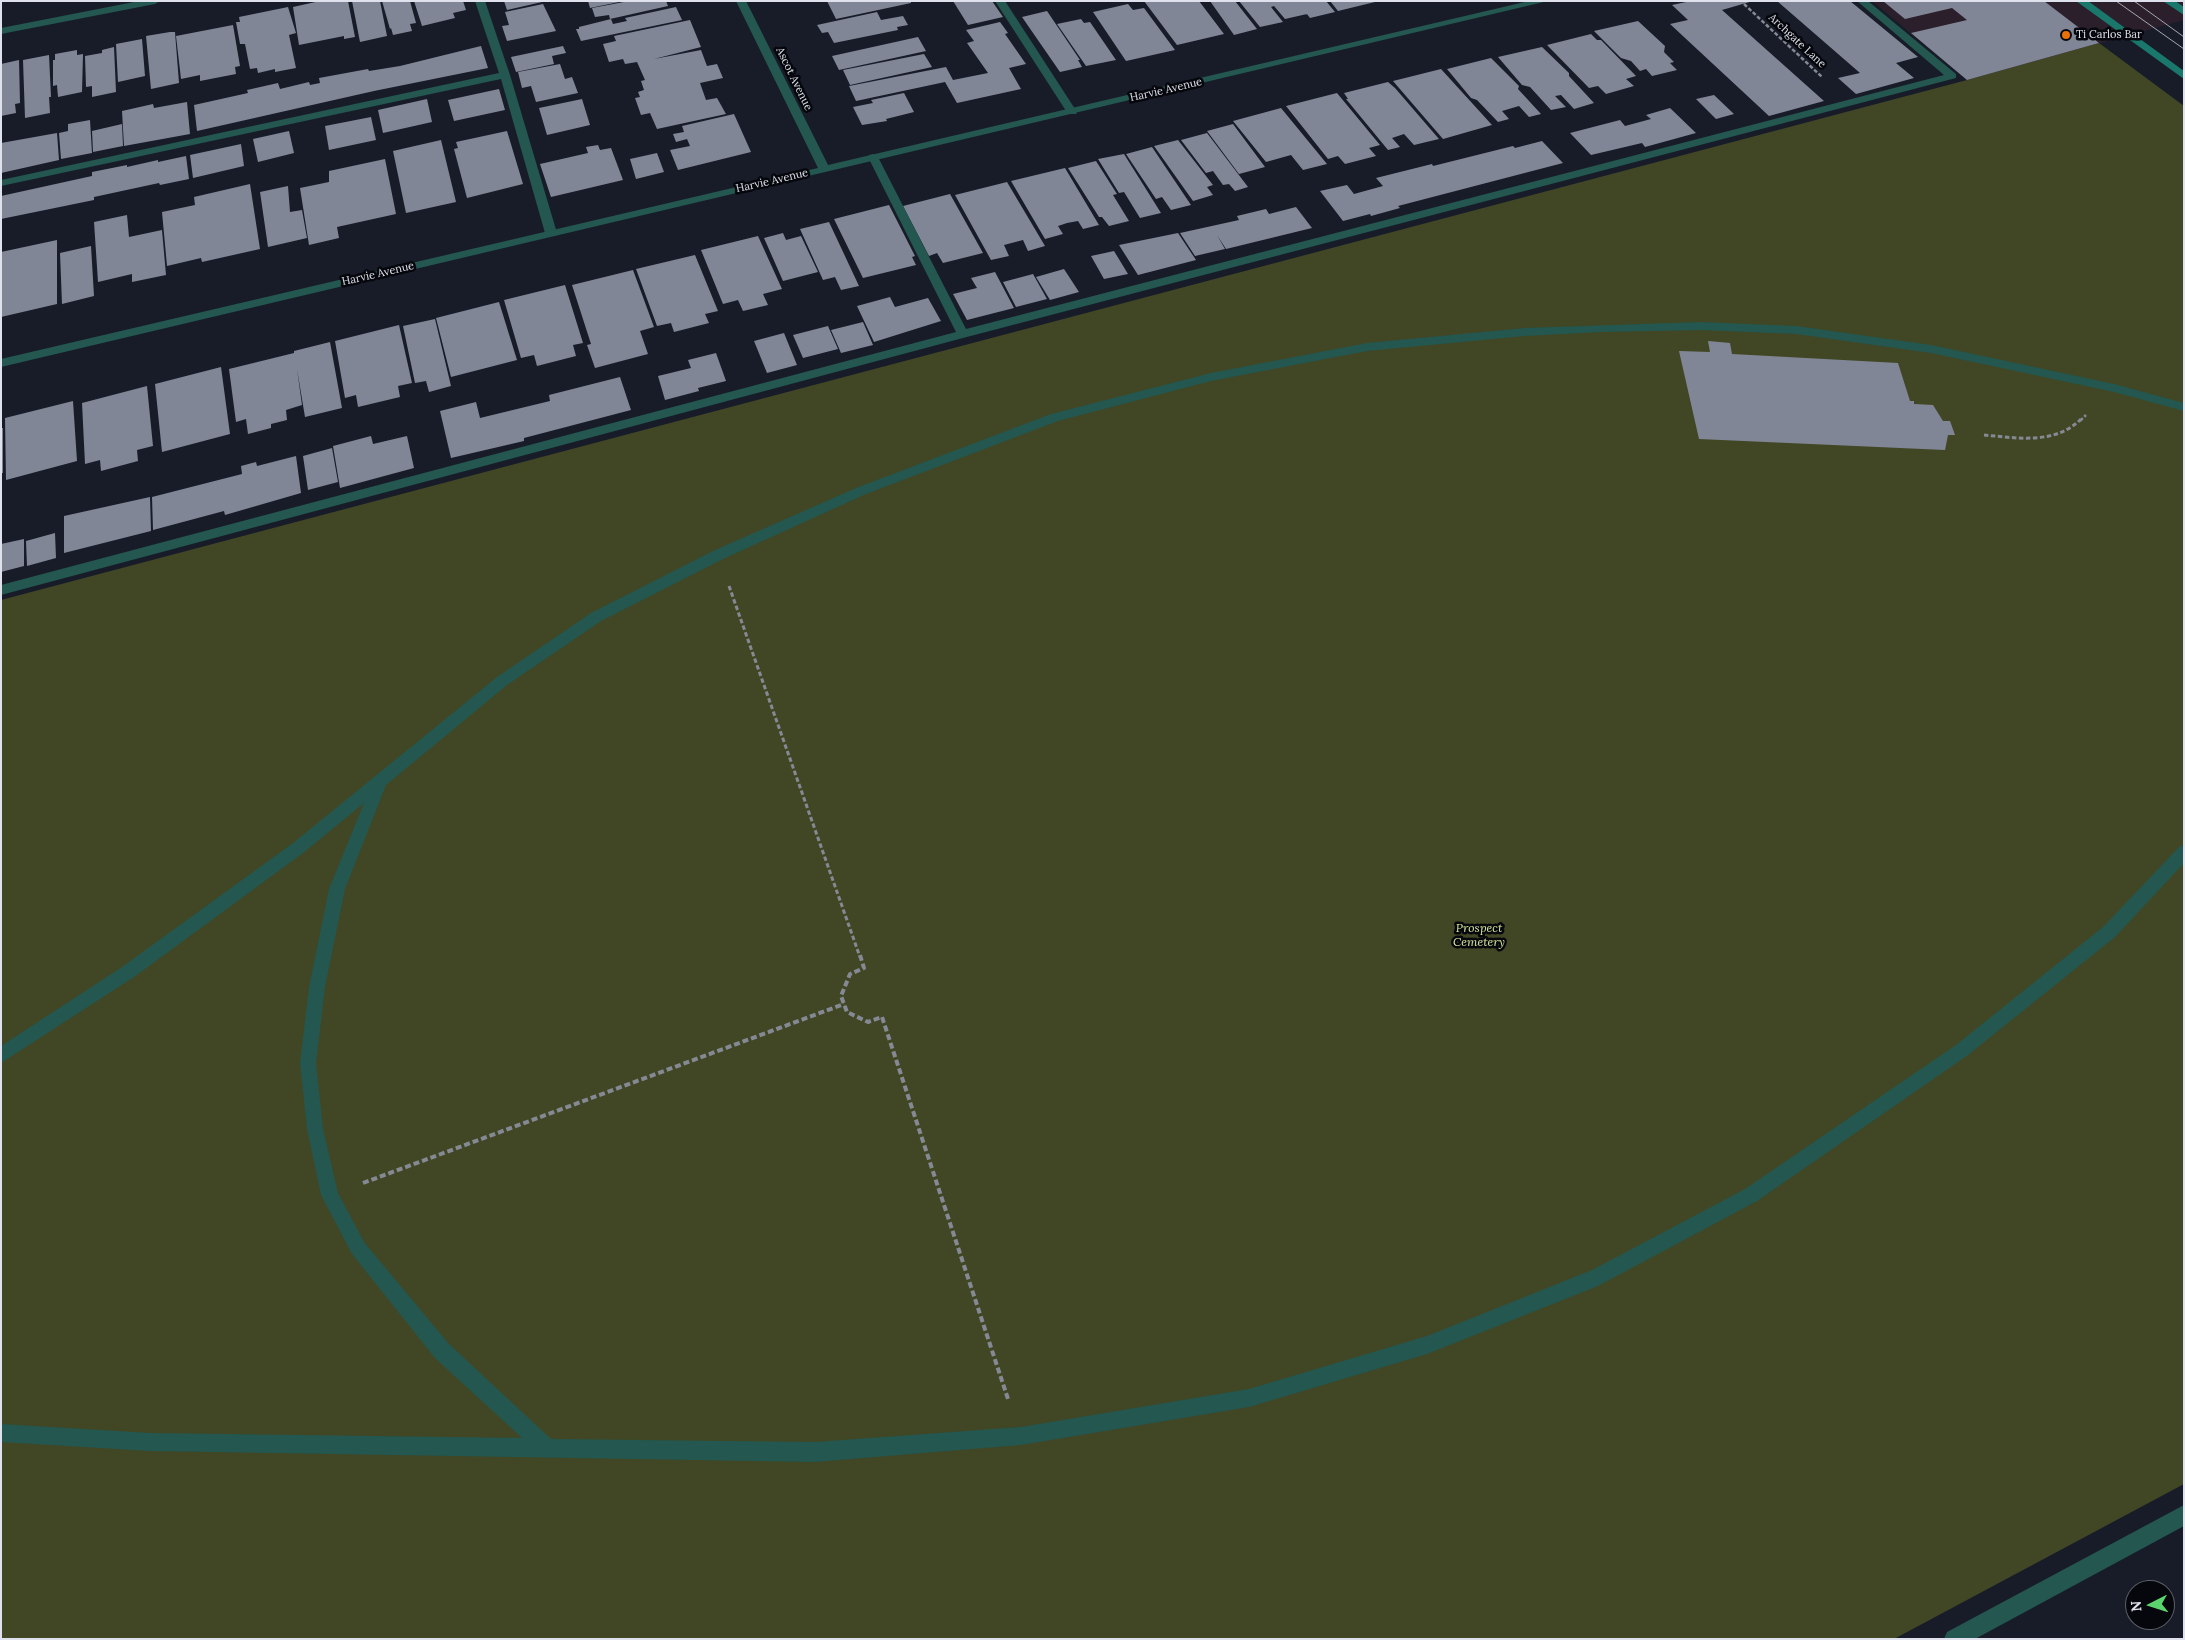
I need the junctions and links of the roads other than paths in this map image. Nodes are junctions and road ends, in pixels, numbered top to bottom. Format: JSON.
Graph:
{"nodes":[{"id":1,"x":155,"y":1,"type":"edge"},
{"id":2,"x":480,"y":1,"type":"edge"},
{"id":3,"x":741,"y":1,"type":"edge"},
{"id":4,"x":1000,"y":1,"type":"edge"},
{"id":5,"x":1543,"y":1,"type":"edge"},
{"id":6,"x":1862,"y":1,"type":"edge"},
{"id":7,"x":2082,"y":1,"type":"edge"},
{"id":8,"x":2168,"y":1,"type":"edge"},
{"id":9,"x":2184,"y":12,"type":"edge"},
{"id":10,"x":1,"y":31,"type":"edge"},
{"id":11,"x":2179,"y":67,"type":"edge"},
{"id":12,"x":504,"y":75,"type":"junction"},
{"id":13,"x":2184,"y":76,"type":"edge"},
{"id":14,"x":1072,"y":112,"type":"junction"},
{"id":15,"x":873,"y":158,"type":"junction"},
{"id":16,"x":824,"y":169,"type":"junction"},
{"id":17,"x":1,"y":183,"type":"edge"},
{"id":18,"x":551,"y":233,"type":"junction"},
{"id":19,"x":962,"y":334,"type":"junction"},
{"id":20,"x":1,"y":363,"type":"edge"},
{"id":21,"x":2184,"y":407,"type":"edge"},
{"id":22,"x":1,"y":590,"type":"edge"},
{"id":23,"x":379,"y":784,"type":"junction"},
{"id":24,"x":2184,"y":852,"type":"edge"},
{"id":25,"x":1,"y":1055,"type":"edge"},
{"id":26,"x":1,"y":1433,"type":"edge"},
{"id":27,"x":546,"y":1447,"type":"junction"},
{"id":28,"x":2184,"y":1515,"type":"edge"},
{"id":29,"x":1954,"y":1639,"type":"edge"}],
"edges":[{"from":1,"to":10,"type":"street"},
{"from":2,"to":12,"type":"street"},
{"from":3,"to":16,"type":"street","name":"Ascot Avenue"},
{"from":4,"to":14,"type":"street"},
{"from":5,"to":14,"type":"street","name":"Harvie Avenue"},
{"from":6,"to":19,"type":"street"},
{"from":7,"to":11,"type":"main road"},
{"from":8,"to":9,"type":"main road"},
{"from":11,"to":13,"type":"main road"},
{"from":12,"to":17,"type":"street"},
{"from":12,"to":18,"type":"street"},
{"from":14,"to":15,"type":"street","name":"Harvie Avenue"},
{"from":15,"to":16,"type":"street","name":"Harvie Avenue"},
{"from":15,"to":19,"type":"street"},
{"from":16,"to":18,"type":"street","name":"Harvie Avenue"},
{"from":18,"to":20,"type":"street","name":"Harvie Avenue"},
{"from":19,"to":22,"type":"street"},
{"from":21,"to":23,"type":"street"},
{"from":23,"to":25,"type":"street"},
{"from":23,"to":27,"type":"street"},
{"from":24,"to":27,"type":"street"},
{"from":26,"to":27,"type":"street"},
{"from":28,"to":29,"type":"street"}]}
